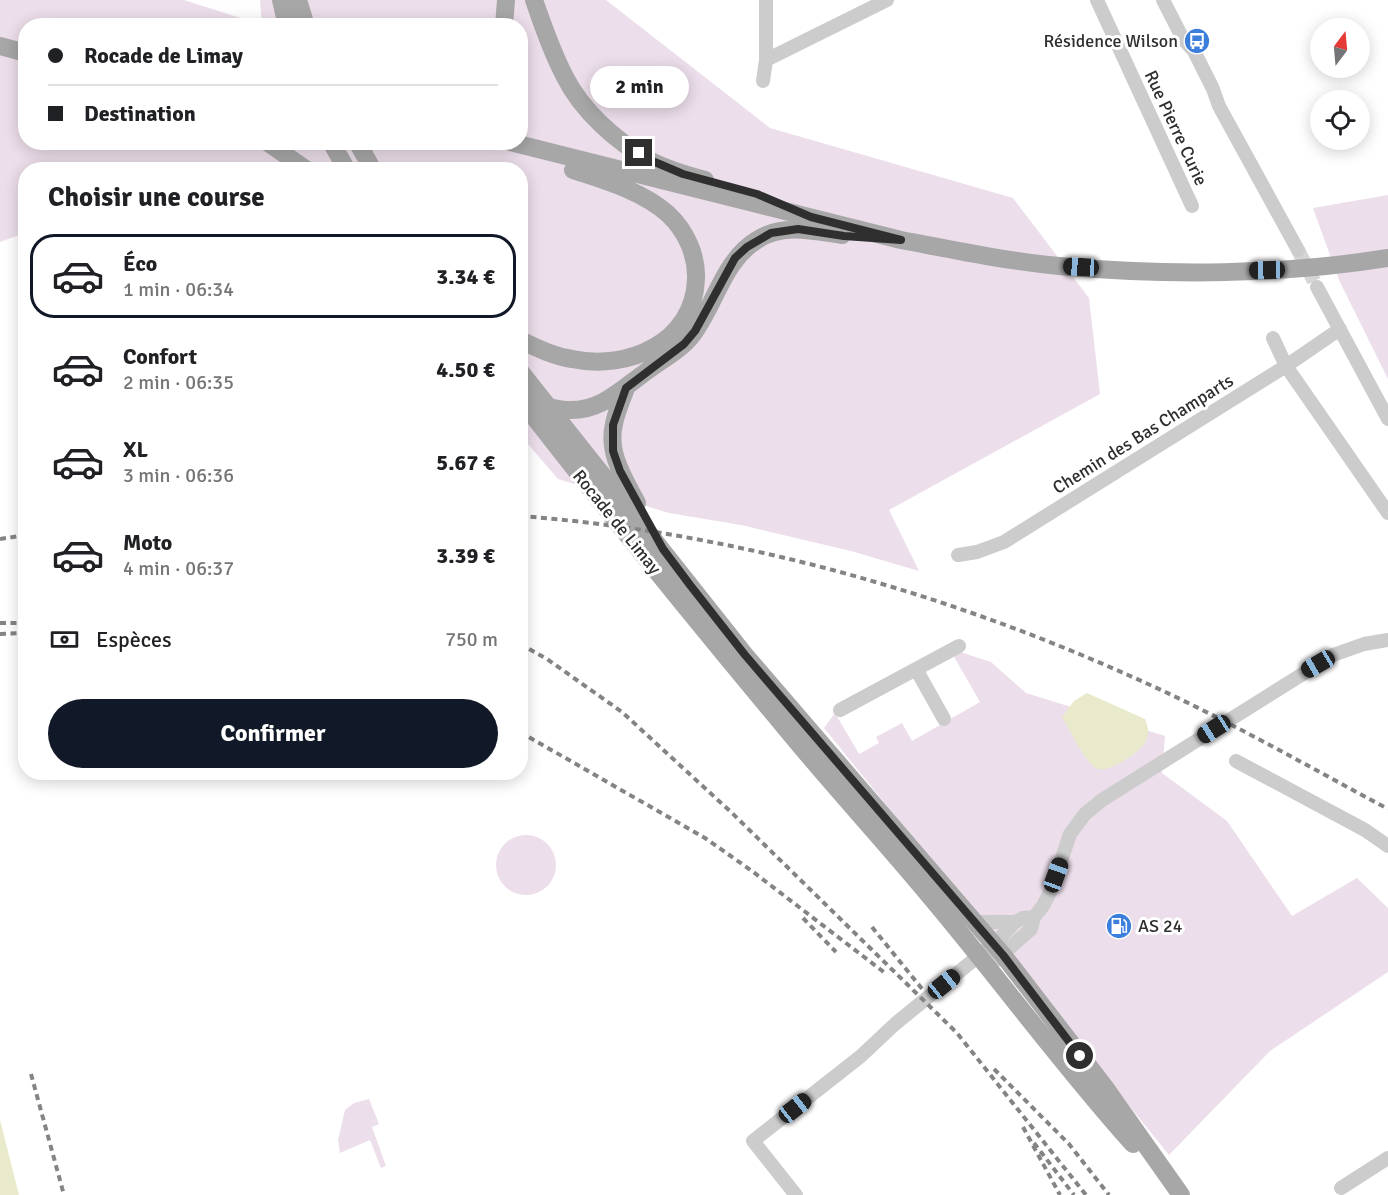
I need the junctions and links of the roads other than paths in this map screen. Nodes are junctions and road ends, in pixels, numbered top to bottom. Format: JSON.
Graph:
{"nodes":[{"id":1,"x":281,"y":0,"type":"edge"},
{"id":2,"x":298,"y":0,"type":"edge"},
{"id":3,"x":307,"y":0,"type":"edge"},
{"id":4,"x":506,"y":0,"type":"edge"},
{"id":5,"x":534,"y":0,"type":"edge"},
{"id":6,"x":766,"y":0,"type":"edge"},
{"id":7,"x":887,"y":0,"type":"edge"},
{"id":8,"x":1096,"y":0,"type":"edge"},
{"id":9,"x":1162,"y":0,"type":"edge"},
{"id":10,"x":285,"y":18,"type":"edge"},
{"id":11,"x":304,"y":18,"type":"edge"},
{"id":12,"x":312,"y":18,"type":"edge"},
{"id":13,"x":505,"y":18,"type":"edge"},
{"id":14,"x":0,"y":40,"type":"edge"},
{"id":15,"x":18,"y":42,"type":"edge"},
{"id":16,"x":0,"y":46,"type":"edge"},
{"id":17,"x":18,"y":50,"type":"edge"},
{"id":18,"x":766,"y":60,"type":"junction"},
{"id":19,"x":763,"y":81,"type":"dead end"},
{"id":20,"x":528,"y":146,"type":"edge"},
{"id":21,"x":278,"y":150,"type":"edge"},
{"id":22,"x":522,"y":150,"type":"edge"},
{"id":23,"x":296,"y":162,"type":"edge"},
{"id":24,"x":1192,"y":206,"type":"dead end"},
{"id":25,"x":811,"y":217,"type":"junction"},
{"id":26,"x":901,"y":240,"type":"junction"},
{"id":27,"x":1298,"y":250,"type":"tunnel mouth"},
{"id":28,"x":1388,"y":258,"type":"edge"},
{"id":29,"x":1317,"y":287,"type":"tunnel mouth"},
{"id":30,"x":1340,"y":329,"type":"junction"},
{"id":31,"x":1273,"y":338,"type":"dead end"},
{"id":32,"x":528,"y":344,"type":"edge"},
{"id":33,"x":1286,"y":366,"type":"junction"},
{"id":34,"x":528,"y":381,"type":"edge"},
{"id":35,"x":626,"y":388,"type":"junction"},
{"id":36,"x":528,"y":394,"type":"edge"},
{"id":37,"x":528,"y":409,"type":"edge"},
{"id":38,"x":551,"y":409,"type":"junction"},
{"id":39,"x":1388,"y":419,"type":"edge"},
{"id":40,"x":1388,"y":513,"type":"edge"},
{"id":41,"x":663,"y":549,"type":"junction"},
{"id":42,"x":958,"y":555,"type":"dead end"},
{"id":43,"x":1388,"y":640,"type":"edge"},
{"id":44,"x":959,"y":646,"type":"dead end"},
{"id":45,"x":916,"y":669,"type":"junction"},
{"id":46,"x":840,"y":710,"type":"dead end"},
{"id":47,"x":945,"y":720,"type":"dead end"},
{"id":48,"x":1236,"y":761,"type":"dead end"},
{"id":49,"x":1388,"y":846,"type":"edge"},
{"id":50,"x":1034,"y":917,"type":"junction"},
{"id":51,"x":974,"y":922,"type":"junction"},
{"id":52,"x":1015,"y":922,"type":"junction"},
{"id":53,"x":991,"y":955,"type":"junction"},
{"id":54,"x":1388,"y":1158,"type":"edge"},
{"id":55,"x":1341,"y":1188,"type":"dead end"},
{"id":56,"x":796,"y":1195,"type":"edge"},
{"id":57,"x":1179,"y":1195,"type":"edge"}],
"edges":[{"from":1,"to":10,"type":"main road"},
{"from":2,"to":11,"type":"main road"},
{"from":3,"to":12,"type":"main road"},
{"from":4,"to":13,"type":"main road"},
{"from":5,"to":25,"type":"main road"},
{"from":6,"to":18,"type":"street"},
{"from":7,"to":18,"type":"street"},
{"from":8,"to":24,"type":"street","name":"Rue Pierre Curie"},
{"from":9,"to":27,"type":"street"},
{"from":14,"to":15,"type":"main road"},
{"from":16,"to":17,"type":"main road"},
{"from":18,"to":19,"type":"street"},
{"from":20,"to":25,"type":"main road"},
{"from":21,"to":23,"type":"main road"},
{"from":22,"to":32,"type":"main road"},
{"from":25,"to":26,"type":"main road"},
{"from":26,"to":28,"type":"main road"},
{"from":26,"to":35,"type":"main road"},
{"from":29,"to":30,"type":"street"},
{"from":30,"to":33,"type":"street","name":"Chemin des Bas Champarts"},
{"from":30,"to":39,"type":"street"},
{"from":31,"to":33,"type":"street"},
{"from":33,"to":40,"type":"street"},
{"from":33,"to":42,"type":"street","name":"Chemin des Bas Champarts"},
{"from":34,"to":38,"type":"main road","name":"Rocade de Limay"},
{"from":35,"to":38,"type":"main road"},
{"from":35,"to":41,"type":"main road"},
{"from":36,"to":38,"type":"main road"},
{"from":37,"to":53,"type":"main road","name":"Rocade de Limay"},
{"from":38,"to":41,"type":"main road","name":"Rocade de Limay"},
{"from":41,"to":51,"type":"main road","name":"Rocade de Limay"},
{"from":43,"to":50,"type":"street"},
{"from":44,"to":45,"type":"street"},
{"from":45,"to":46,"type":"street"},
{"from":45,"to":47,"type":"street"},
{"from":48,"to":49,"type":"street"},
{"from":50,"to":52,"type":"street"},
{"from":50,"to":53,"type":"street"},
{"from":51,"to":52,"type":"street"},
{"from":51,"to":53,"type":"main road","name":"Rocade de Limay"},
{"from":52,"to":53,"type":"street"},
{"from":53,"to":56,"type":"street"},
{"from":53,"to":57,"type":"main road","name":"Rocade de Limay"},
{"from":54,"to":55,"type":"street"}]}
